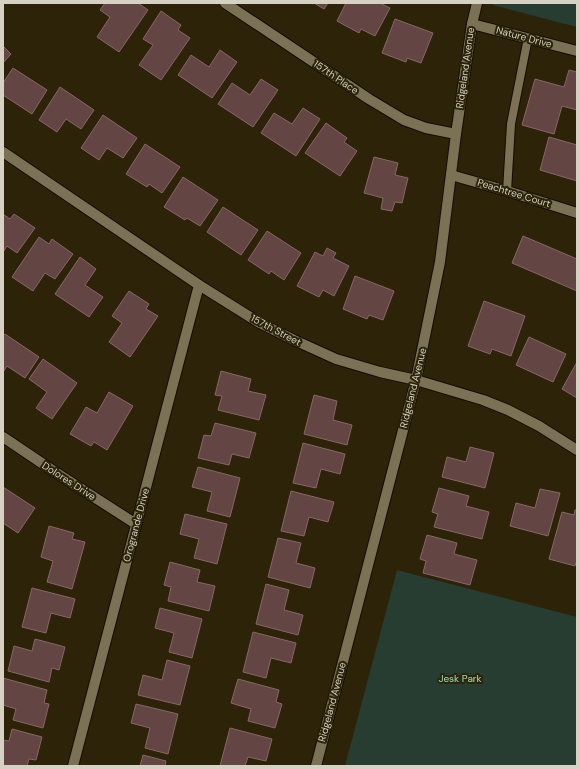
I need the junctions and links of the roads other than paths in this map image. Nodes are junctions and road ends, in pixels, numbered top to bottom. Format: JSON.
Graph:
{"nodes":[{"id":1,"x":226,"y":3,"type":"edge"},
{"id":2,"x":477,"y":3,"type":"edge"},
{"id":3,"x":472,"y":24,"type":"junction"},
{"id":4,"x":528,"y":38,"type":"junction"},
{"id":5,"x":577,"y":51,"type":"edge"},
{"id":6,"x":456,"y":134,"type":"junction"},
{"id":7,"x":3,"y":152,"type":"edge"},
{"id":8,"x":451,"y":174,"type":"junction"},
{"id":9,"x":507,"y":191,"type":"junction"},
{"id":10,"x":577,"y":213,"type":"edge"},
{"id":11,"x":199,"y":285,"type":"junction"},
{"id":12,"x":416,"y":380,"type":"junction"},
{"id":13,"x":3,"y":437,"type":"edge"},
{"id":14,"x":577,"y":450,"type":"edge"},
{"id":15,"x":136,"y":524,"type":"junction"},
{"id":16,"x":73,"y":766,"type":"edge"},
{"id":17,"x":316,"y":766,"type":"edge"}],
"edges":[{"from":1,"to":6,"type":"street","name":"157th Place"},
{"from":2,"to":3,"type":"street","name":"Ridgeland Avenue"},
{"from":3,"to":4,"type":"street","name":"Nature Drive"},
{"from":3,"to":6,"type":"street","name":"Ridgeland Avenue"},
{"from":4,"to":5,"type":"street","name":"Nature Drive"},
{"from":4,"to":9,"type":"lane"},
{"from":6,"to":8,"type":"street","name":"Ridgeland Avenue"},
{"from":7,"to":11,"type":"street","name":"157th Street"},
{"from":8,"to":9,"type":"street","name":"Peachtree Court"},
{"from":8,"to":12,"type":"street","name":"Ridgeland Avenue"},
{"from":9,"to":10,"type":"street","name":"Peachtree Court"},
{"from":11,"to":12,"type":"street","name":"157th Street"},
{"from":11,"to":15,"type":"street","name":"Orogrande Drive"},
{"from":12,"to":14,"type":"street","name":"157th Street"},
{"from":12,"to":17,"type":"street","name":"Ridgeland Avenue"},
{"from":13,"to":15,"type":"street","name":"Dolores Drive"},
{"from":15,"to":16,"type":"street","name":"Orogrande Drive"}]}
